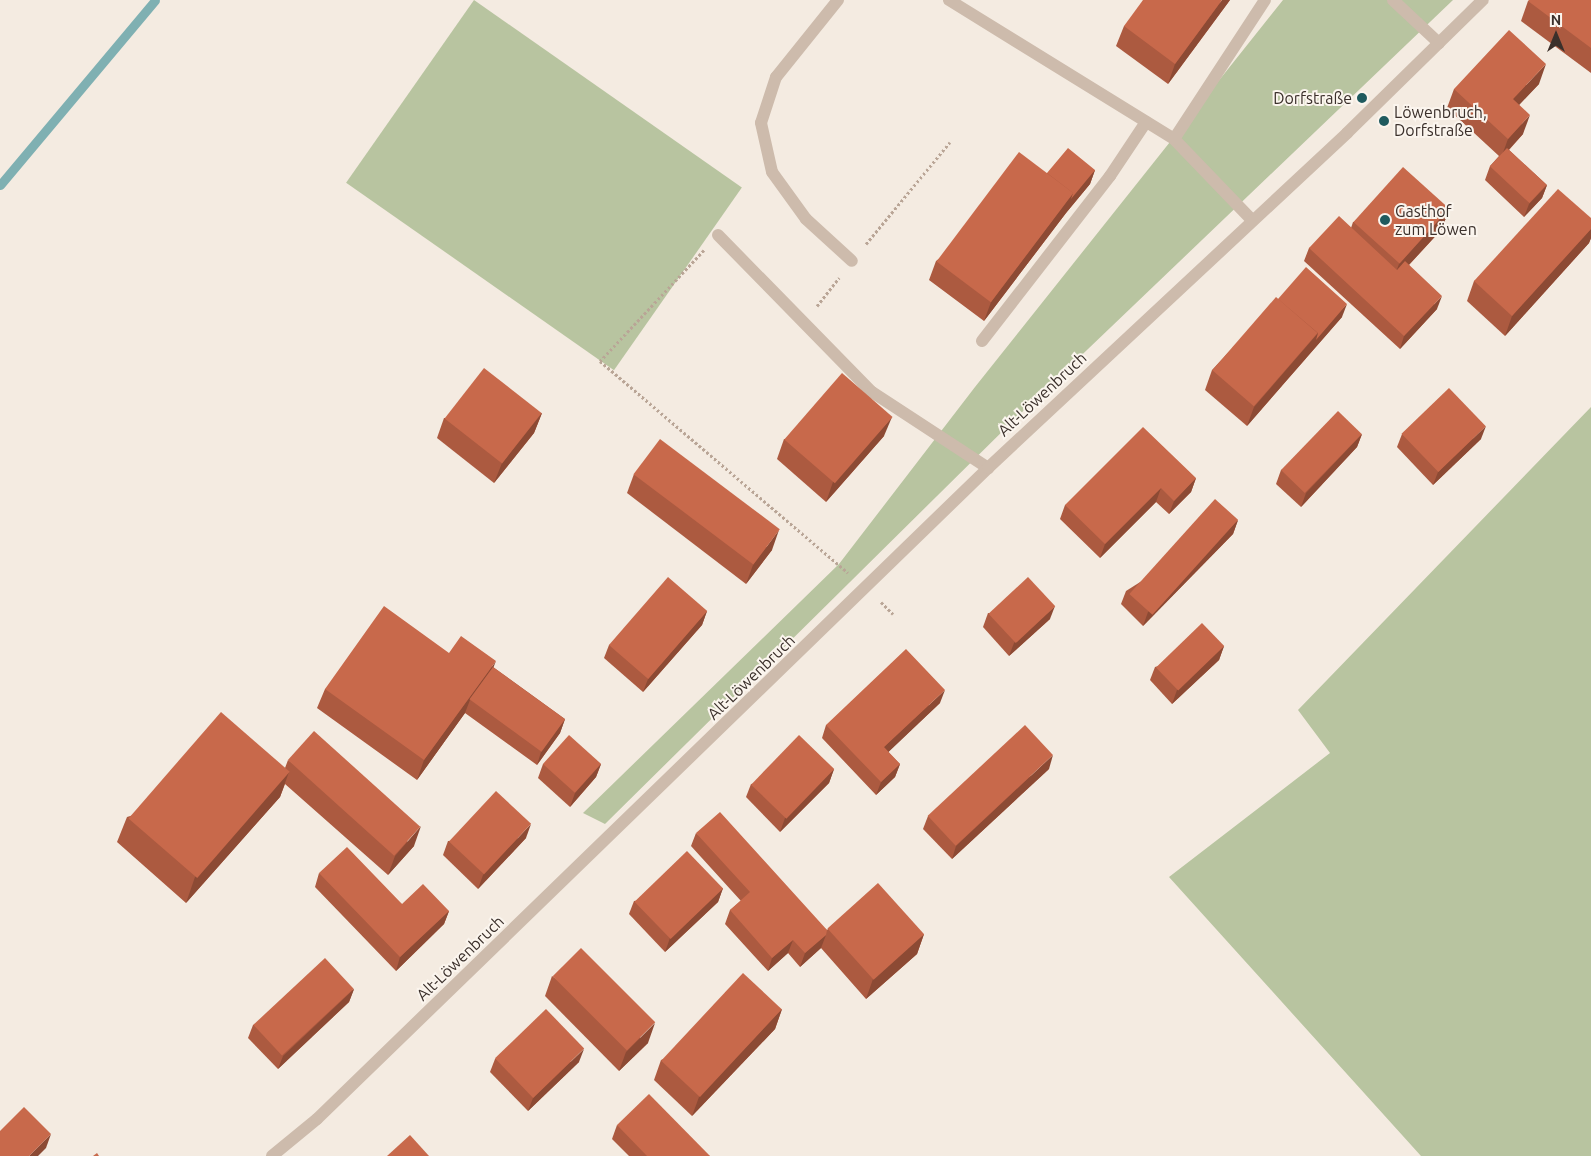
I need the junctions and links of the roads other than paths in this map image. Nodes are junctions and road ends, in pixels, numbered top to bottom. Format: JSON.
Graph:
{"nodes":[{"id":1,"x":838,"y":0,"type":"edge"},
{"id":2,"x":949,"y":0,"type":"edge"},
{"id":3,"x":1266,"y":0,"type":"edge"},
{"id":4,"x":1394,"y":0,"type":"edge"},
{"id":5,"x":1483,"y":0,"type":"edge"},
{"id":6,"x":1439,"y":43,"type":"junction"},
{"id":7,"x":1146,"y":122,"type":"junction"},
{"id":8,"x":1174,"y":139,"type":"junction"},
{"id":9,"x":1251,"y":219,"type":"junction"},
{"id":10,"x":718,"y":235,"type":"road end"},
{"id":11,"x":852,"y":261,"type":"road end"},
{"id":12,"x":982,"y":341,"type":"dead end"},
{"id":13,"x":988,"y":468,"type":"junction"},
{"id":14,"x":272,"y":1156,"type":"edge"}],
"edges":[{"from":1,"to":11,"type":"street"},
{"from":2,"to":7,"type":"street"},
{"from":3,"to":8,"type":"street"},
{"from":4,"to":6,"type":"street"},
{"from":5,"to":6,"type":"street","name":"Alt-Löwenbruch"},
{"from":6,"to":9,"type":"street","name":"Alt-Löwenbruch"},
{"from":7,"to":8,"type":"street"},
{"from":7,"to":12,"type":"street"},
{"from":8,"to":9,"type":"street"},
{"from":9,"to":13,"type":"street","name":"Alt-Löwenbruch"},
{"from":10,"to":13,"type":"street"},
{"from":13,"to":14,"type":"street","name":"Alt-Löwenbruch"}]}
